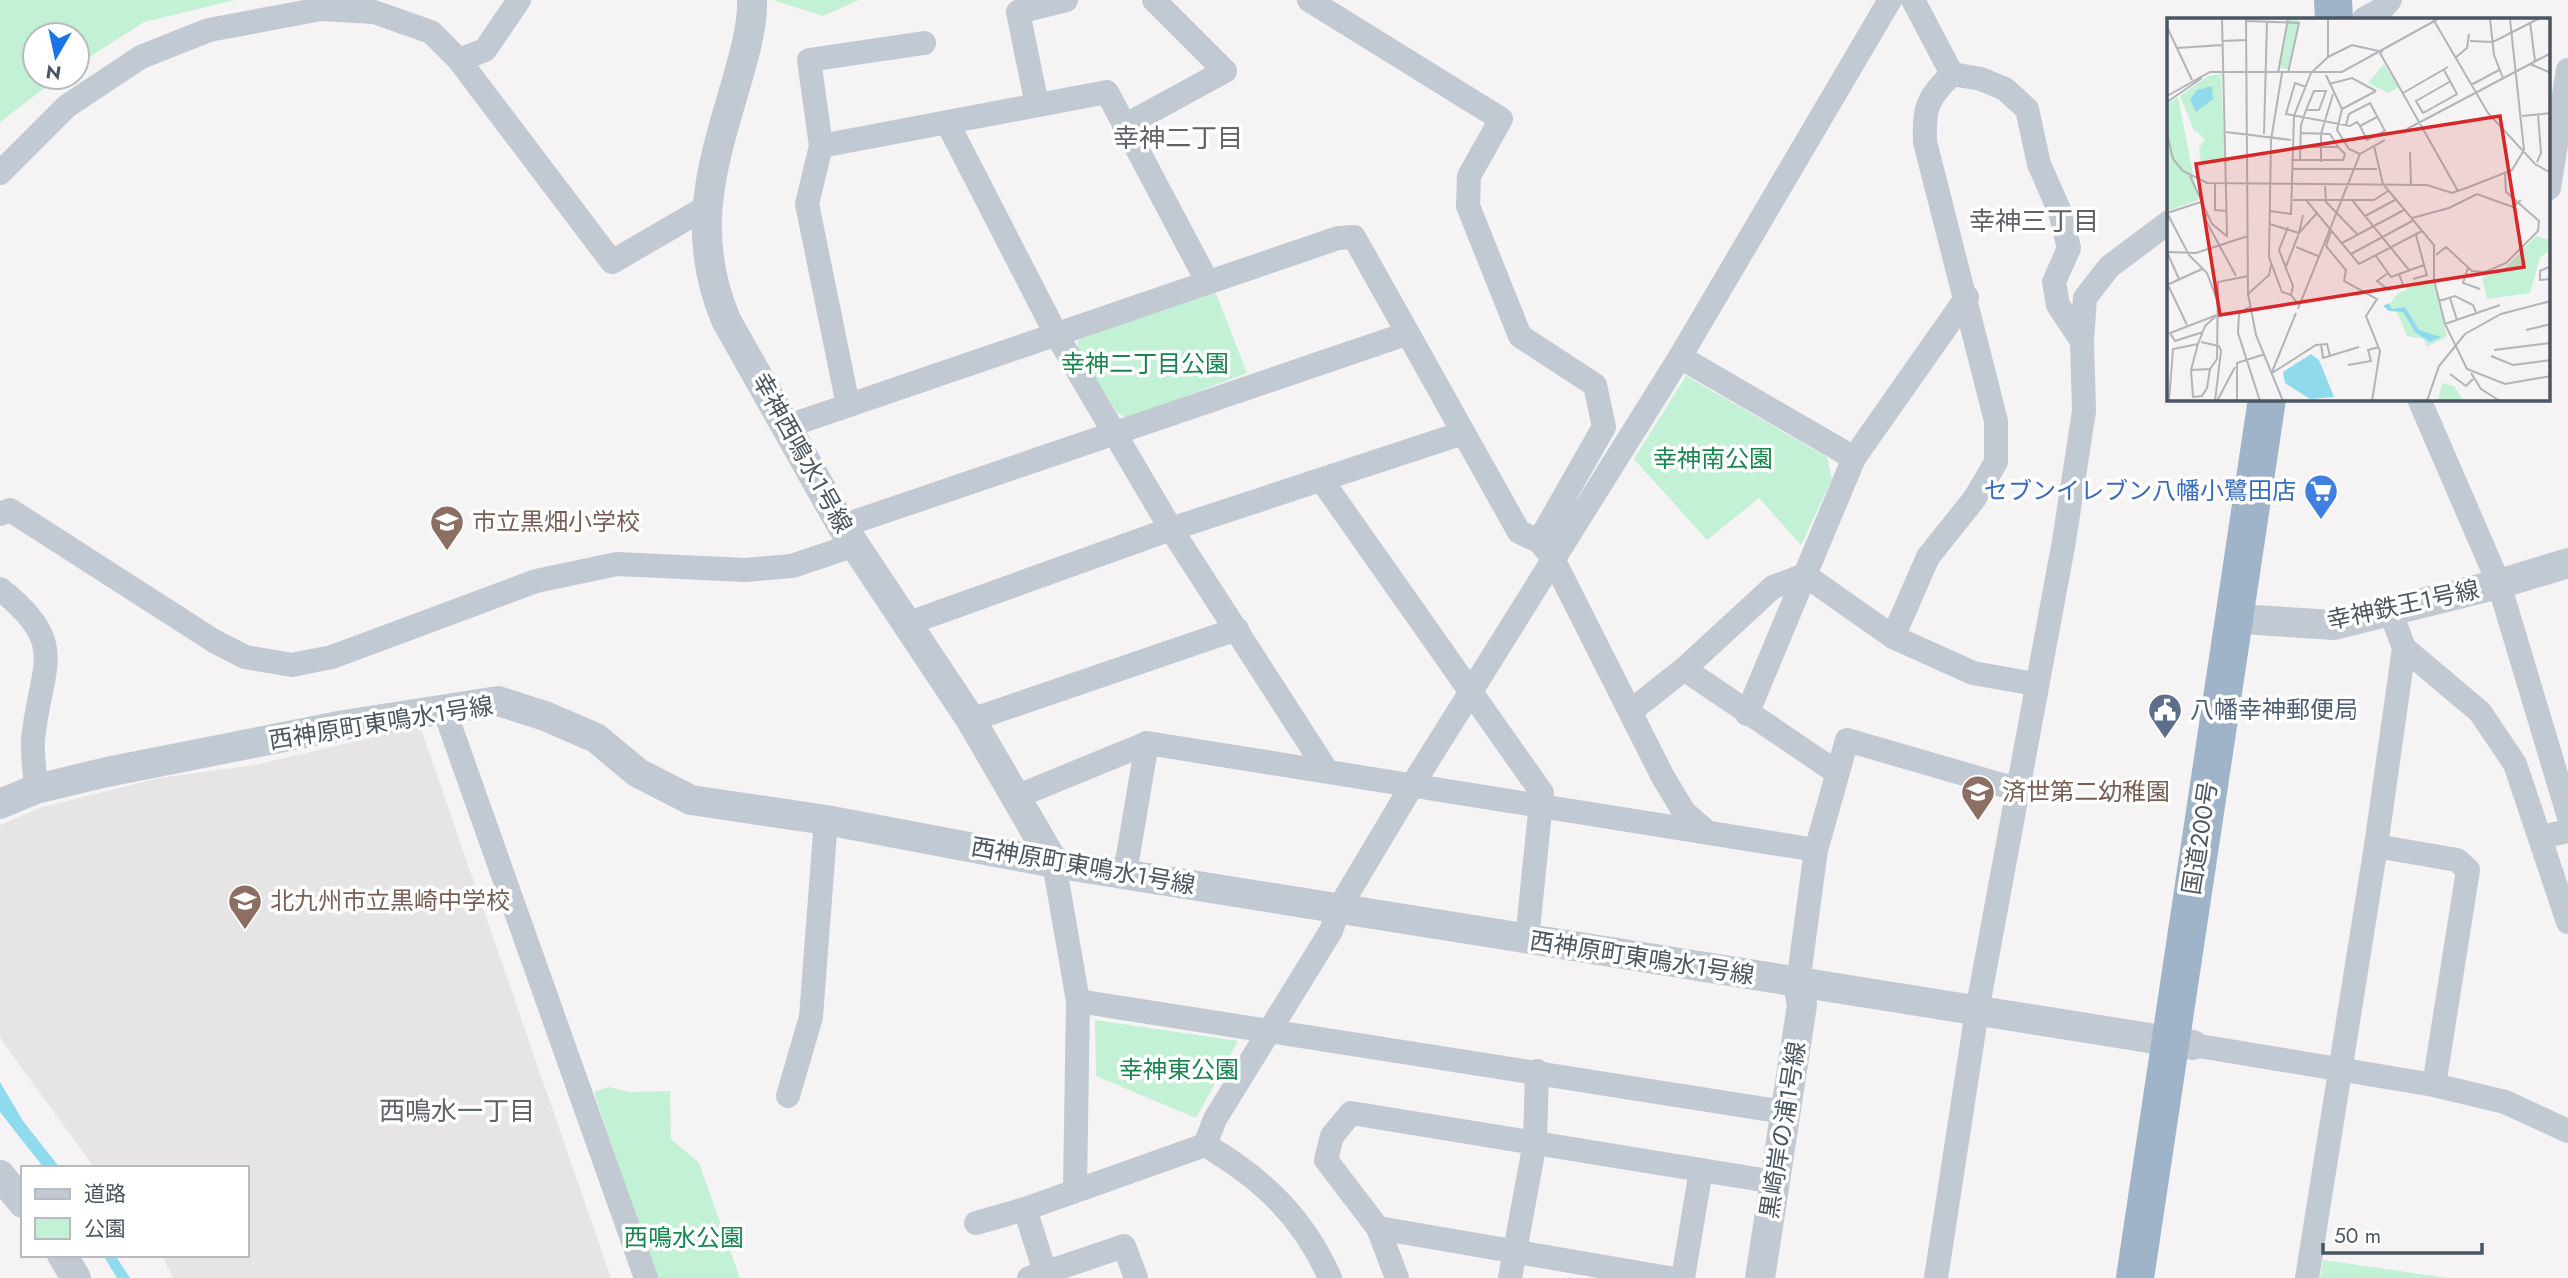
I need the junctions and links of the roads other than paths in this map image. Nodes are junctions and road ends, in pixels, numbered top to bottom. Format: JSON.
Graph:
{"nodes":[{"id":1,"x":519,"y":0,"type":"edge"},
{"id":2,"x":751,"y":0,"type":"edge"},
{"id":3,"x":1066,"y":0,"type":"edge"},
{"id":4,"x":1154,"y":0,"type":"edge"},
{"id":5,"x":1309,"y":0,"type":"edge"},
{"id":6,"x":1890,"y":0,"type":"edge"},
{"id":7,"x":1913,"y":0,"type":"edge"},
{"id":8,"x":2312,"y":0,"type":"edge"},
{"id":9,"x":2333,"y":0,"type":"edge"},
{"id":10,"x":2390,"y":0,"type":"edge"},
{"id":11,"x":2312,"y":18,"type":"edge"},
{"id":12,"x":2334,"y":18,"type":"edge"},
{"id":13,"x":2366,"y":18,"type":"edge"},
{"id":14,"x":924,"y":44,"type":"dead end"},
{"id":15,"x":459,"y":60,"type":"junction"},
{"id":16,"x":2568,"y":70,"type":"edge"},
{"id":17,"x":1952,"y":74,"type":"junction"},
{"id":18,"x":1037,"y":105,"type":"junction"},
{"id":19,"x":2565,"y":120,"type":"edge"},
{"id":20,"x":948,"y":124,"type":"junction"},
{"id":21,"x":1124,"y":126,"type":"junction"},
{"id":22,"x":821,"y":146,"type":"junction"},
{"id":23,"x":0,"y":173,"type":"edge"},
{"id":24,"x":2550,"y":184,"type":"edge"},
{"id":25,"x":705,"y":208,"type":"junction"},
{"id":26,"x":2167,"y":224,"type":"edge"},
{"id":27,"x":1207,"y":282,"type":"junction"},
{"id":28,"x":1967,"y":297,"type":"junction"},
{"id":29,"x":1056,"y":334,"type":"junction"},
{"id":30,"x":1406,"y":334,"type":"junction"},
{"id":31,"x":2082,"y":341,"type":"junction"},
{"id":32,"x":1680,"y":357,"type":"junction"},
{"id":33,"x":2267,"y":401,"type":"edge"},
{"id":34,"x":2290,"y":401,"type":"edge"},
{"id":35,"x":2420,"y":401,"type":"edge"},
{"id":36,"x":848,"y":405,"type":"junction"},
{"id":37,"x":788,"y":426,"type":"junction"},
{"id":38,"x":1114,"y":431,"type":"junction"},
{"id":39,"x":1463,"y":433,"type":"junction"},
{"id":40,"x":1854,"y":458,"type":"junction"},
{"id":41,"x":1323,"y":482,"type":"junction"},
{"id":42,"x":0,"y":514,"type":"edge"},
{"id":43,"x":1171,"y":529,"type":"junction"},
{"id":44,"x":848,"y":536,"type":"junction"},
{"id":45,"x":1546,"y":549,"type":"junction"},
{"id":46,"x":2568,"y":564,"type":"edge"},
{"id":47,"x":1805,"y":575,"type":"junction"},
{"id":48,"x":2499,"y":584,"type":"junction"},
{"id":49,"x":0,"y":589,"type":"edge"},
{"id":50,"x":2390,"y":610,"type":"junction"},
{"id":51,"x":2245,"y":617,"type":"junction"},
{"id":52,"x":909,"y":623,"type":"junction"},
{"id":53,"x":1237,"y":629,"type":"junction"},
{"id":54,"x":1893,"y":637,"type":"junction"},
{"id":55,"x":2404,"y":648,"type":"junction"},
{"id":56,"x":1684,"y":669,"type":"junction"},
{"id":57,"x":2035,"y":684,"type":"junction"},
{"id":58,"x":1470,"y":690,"type":"junction"},
{"id":59,"x":444,"y":709,"type":"junction"},
{"id":60,"x":1631,"y":711,"type":"junction"},
{"id":61,"x":1747,"y":715,"type":"junction"},
{"id":62,"x":971,"y":720,"type":"junction"},
{"id":63,"x":1147,"y":743,"type":"junction"},
{"id":64,"x":1327,"y":771,"type":"junction"},
{"id":65,"x":1836,"y":772,"type":"junction"},
{"id":66,"x":1413,"y":784,"type":"junction"},
{"id":67,"x":36,"y":789,"type":"junction"},
{"id":68,"x":2016,"y":789,"type":"junction"},
{"id":69,"x":1016,"y":797,"type":"junction"},
{"id":70,"x":0,"y":804,"type":"edge"},
{"id":71,"x":1542,"y":808,"type":"junction"},
{"id":72,"x":2568,"y":814,"type":"edge"},
{"id":73,"x":826,"y":820,"type":"junction"},
{"id":74,"x":1706,"y":831,"type":"junction"},
{"id":75,"x":2568,"y":831,"type":"edge"},
{"id":76,"x":2541,"y":836,"type":"junction"},
{"id":77,"x":2376,"y":846,"type":"junction"},
{"id":78,"x":1816,"y":850,"type":"junction"},
{"id":79,"x":1054,"y":863,"type":"junction"},
{"id":80,"x":1125,"y":873,"type":"junction"},
{"id":81,"x":1339,"y":908,"type":"junction"},
{"id":82,"x":2568,"y":922,"type":"edge"},
{"id":83,"x":1527,"y":939,"type":"junction"},
{"id":84,"x":1798,"y":983,"type":"junction"},
{"id":85,"x":1078,"y":1001,"type":"junction"},
{"id":86,"x":1977,"y":1011,"type":"junction"},
{"id":87,"x":1271,"y":1031,"type":"junction"},
{"id":88,"x":2181,"y":1044,"type":"junction"},
{"id":89,"x":2340,"y":1068,"type":"junction"},
{"id":90,"x":1537,"y":1071,"type":"junction"},
{"id":91,"x":2434,"y":1085,"type":"junction"},
{"id":92,"x":788,"y":1096,"type":"dead end"},
{"id":93,"x":1784,"y":1112,"type":"junction"},
{"id":94,"x":2568,"y":1131,"type":"edge"},
{"id":95,"x":1535,"y":1142,"type":"junction"},
{"id":96,"x":1205,"y":1145,"type":"junction"},
{"id":97,"x":1701,"y":1170,"type":"junction"},
{"id":98,"x":0,"y":1175,"type":"edge"},
{"id":99,"x":1775,"y":1182,"type":"junction"},
{"id":100,"x":1075,"y":1189,"type":"junction"},
{"id":101,"x":21,"y":1201,"type":"edge"},
{"id":102,"x":1025,"y":1209,"type":"junction"},
{"id":103,"x":976,"y":1223,"type":"dead end"},
{"id":104,"x":1378,"y":1228,"type":"junction"},
{"id":105,"x":1515,"y":1254,"type":"junction"},
{"id":106,"x":63,"y":1257,"type":"edge"},
{"id":107,"x":1037,"y":1275,"type":"edge"},
{"id":108,"x":76,"y":1278,"type":"edge"},
{"id":109,"x":646,"y":1278,"type":"edge"},
{"id":110,"x":1136,"y":1278,"type":"edge"},
{"id":111,"x":1330,"y":1278,"type":"edge"},
{"id":112,"x":1397,"y":1278,"type":"edge"},
{"id":113,"x":1510,"y":1278,"type":"edge"},
{"id":114,"x":1669,"y":1278,"type":"edge"},
{"id":115,"x":1683,"y":1278,"type":"edge"},
{"id":116,"x":1760,"y":1278,"type":"edge"},
{"id":117,"x":1936,"y":1278,"type":"edge"},
{"id":118,"x":2134,"y":1278,"type":"edge"},
{"id":119,"x":2158,"y":1278,"type":"edge"},
{"id":120,"x":2308,"y":1278,"type":"edge"}],
"edges":[{"from":1,"to":15,"type":"street"},
{"from":2,"to":25,"type":"street","name":"幸神西鳴水1号線"},
{"from":3,"to":18,"type":"street"},
{"from":4,"to":21,"type":"street"},
{"from":5,"to":45,"type":"street"},
{"from":6,"to":32,"type":"street"},
{"from":7,"to":17,"type":"street"},
{"from":8,"to":11,"type":"highway"},
{"from":9,"to":12,"type":"highway"},
{"from":10,"to":13,"type":"street"},
{"from":14,"to":22,"type":"street"},
{"from":15,"to":23,"type":"street"},
{"from":15,"to":25,"type":"street"},
{"from":16,"to":19,"type":"street"},
{"from":17,"to":28,"type":"street"},
{"from":17,"to":31,"type":"street"},
{"from":18,"to":20,"type":"street"},
{"from":18,"to":21,"type":"street"},
{"from":19,"to":24,"type":"street"},
{"from":20,"to":22,"type":"street"},
{"from":20,"to":29,"type":"street"},
{"from":21,"to":27,"type":"street"},
{"from":22,"to":36,"type":"street"},
{"from":25,"to":37,"type":"street","name":"幸神西鳴水1号線"},
{"from":26,"to":31,"type":"street"},
{"from":27,"to":29,"type":"street"},
{"from":27,"to":30,"type":"street"},
{"from":28,"to":40,"type":"street"},
{"from":28,"to":54,"type":"street"},
{"from":29,"to":36,"type":"street"},
{"from":29,"to":38,"type":"street"},
{"from":30,"to":38,"type":"street"},
{"from":30,"to":39,"type":"street"},
{"from":31,"to":57,"type":"street"},
{"from":32,"to":40,"type":"street"},
{"from":32,"to":45,"type":"street"},
{"from":33,"to":51,"type":"highway","name":"国道200号"},
{"from":34,"to":51,"type":"highway","name":"国道200号"},
{"from":35,"to":48,"type":"street"},
{"from":36,"to":37,"type":"street"},
{"from":37,"to":44,"type":"street","name":"幸神西鳴水1号線"},
{"from":38,"to":43,"type":"street"},
{"from":38,"to":44,"type":"street"},
{"from":39,"to":41,"type":"street"},
{"from":39,"to":45,"type":"street"},
{"from":40,"to":47,"type":"street"},
{"from":41,"to":43,"type":"street"},
{"from":41,"to":58,"type":"street"},
{"from":42,"to":44,"type":"street"},
{"from":43,"to":52,"type":"street"},
{"from":43,"to":53,"type":"street"},
{"from":44,"to":52,"type":"street","name":"幸神西鳴水1号線"},
{"from":45,"to":58,"type":"street"},
{"from":45,"to":60,"type":"street"},
{"from":46,"to":48,"type":"street","name":"幸神鉄王1号線"},
{"from":47,"to":54,"type":"street"},
{"from":47,"to":56,"type":"street"},
{"from":47,"to":61,"type":"street"},
{"from":48,"to":50,"type":"street","name":"幸神鉄王1号線"},
{"from":48,"to":72,"type":"street"},
{"from":49,"to":67,"type":"street"},
{"from":50,"to":51,"type":"street","name":"幸神鉄王1号線"},
{"from":50,"to":55,"type":"street"},
{"from":51,"to":88,"type":"highway","name":"国道200号"},
{"from":52,"to":62,"type":"street","name":"幸神西鳴水1号線"},
{"from":53,"to":62,"type":"street"},
{"from":53,"to":64,"type":"street"},
{"from":54,"to":57,"type":"street"},
{"from":55,"to":76,"type":"street"},
{"from":55,"to":77,"type":"street"},
{"from":56,"to":60,"type":"street"},
{"from":56,"to":61,"type":"street"},
{"from":57,"to":68,"type":"street"},
{"from":58,"to":66,"type":"street"},
{"from":58,"to":71,"type":"street"},
{"from":59,"to":67,"type":"street","name":"西神原町東鳴水1号線"},
{"from":59,"to":73,"type":"street","name":"西神原町東鳴水1号線"},
{"from":59,"to":109,"type":"street"},
{"from":60,"to":74,"type":"street"},
{"from":61,"to":65,"type":"street"},
{"from":62,"to":69,"type":"street","name":"幸神西鳴水1号線"},
{"from":63,"to":64,"type":"street"},
{"from":63,"to":69,"type":"street"},
{"from":63,"to":80,"type":"street"},
{"from":64,"to":66,"type":"street"},
{"from":65,"to":68,"type":"street"},
{"from":65,"to":78,"type":"street"},
{"from":66,"to":71,"type":"street"},
{"from":66,"to":81,"type":"street"},
{"from":67,"to":70,"type":"street","name":"西神原町東鳴水1号線"},
{"from":68,"to":86,"type":"street"},
{"from":69,"to":79,"type":"street","name":"幸神西鳴水1号線"},
{"from":71,"to":74,"type":"street"},
{"from":71,"to":83,"type":"street"},
{"from":73,"to":79,"type":"street","name":"西神原町東鳴水1号線"},
{"from":73,"to":92,"type":"street"},
{"from":74,"to":78,"type":"street"},
{"from":75,"to":76,"type":"street"},
{"from":76,"to":82,"type":"street"},
{"from":77,"to":89,"type":"street"},
{"from":77,"to":91,"type":"street"},
{"from":78,"to":84,"type":"street"},
{"from":79,"to":80,"type":"street","name":"西神原町東鳴水1号線"},
{"from":79,"to":85,"type":"street"},
{"from":80,"to":81,"type":"street","name":"西神原町東鳴水1号線"},
{"from":81,"to":83,"type":"street","name":"西神原町東鳴水1号線"},
{"from":81,"to":87,"type":"street"},
{"from":83,"to":84,"type":"street","name":"西神原町東鳴水1号線"},
{"from":84,"to":86,"type":"street","name":"西神原町東鳴水1号線"},
{"from":84,"to":93,"type":"street","name":"黒崎岸の浦1号線"},
{"from":85,"to":87,"type":"street"},
{"from":85,"to":100,"type":"street"},
{"from":86,"to":88,"type":"street","name":"西神原町東鳴水1号線"},
{"from":86,"to":117,"type":"street"},
{"from":87,"to":90,"type":"street"},
{"from":87,"to":96,"type":"street"},
{"from":88,"to":89,"type":"street"},
{"from":88,"to":118,"type":"highway","name":"国道200号"},
{"from":88,"to":119,"type":"highway","name":"国道200号"},
{"from":89,"to":91,"type":"street"},
{"from":89,"to":120,"type":"street"},
{"from":90,"to":93,"type":"street"},
{"from":90,"to":95,"type":"street"},
{"from":91,"to":94,"type":"street"},
{"from":93,"to":99,"type":"street","name":"黒崎岸の浦1号線"},
{"from":95,"to":97,"type":"street"},
{"from":95,"to":104,"type":"street"},
{"from":95,"to":105,"type":"street"},
{"from":96,"to":100,"type":"street"},
{"from":96,"to":111,"type":"street"},
{"from":97,"to":99,"type":"street"},
{"from":97,"to":115,"type":"street"},
{"from":98,"to":101,"type":"street"},
{"from":99,"to":116,"type":"street","name":"黒崎岸の浦1号線"},
{"from":100,"to":102,"type":"street"},
{"from":102,"to":103,"type":"street"},
{"from":102,"to":107,"type":"street"},
{"from":104,"to":105,"type":"street"},
{"from":104,"to":112,"type":"street"},
{"from":105,"to":113,"type":"street"},
{"from":105,"to":114,"type":"street"},
{"from":106,"to":108,"type":"street"},
{"from":107,"to":110,"type":"street"}]}
